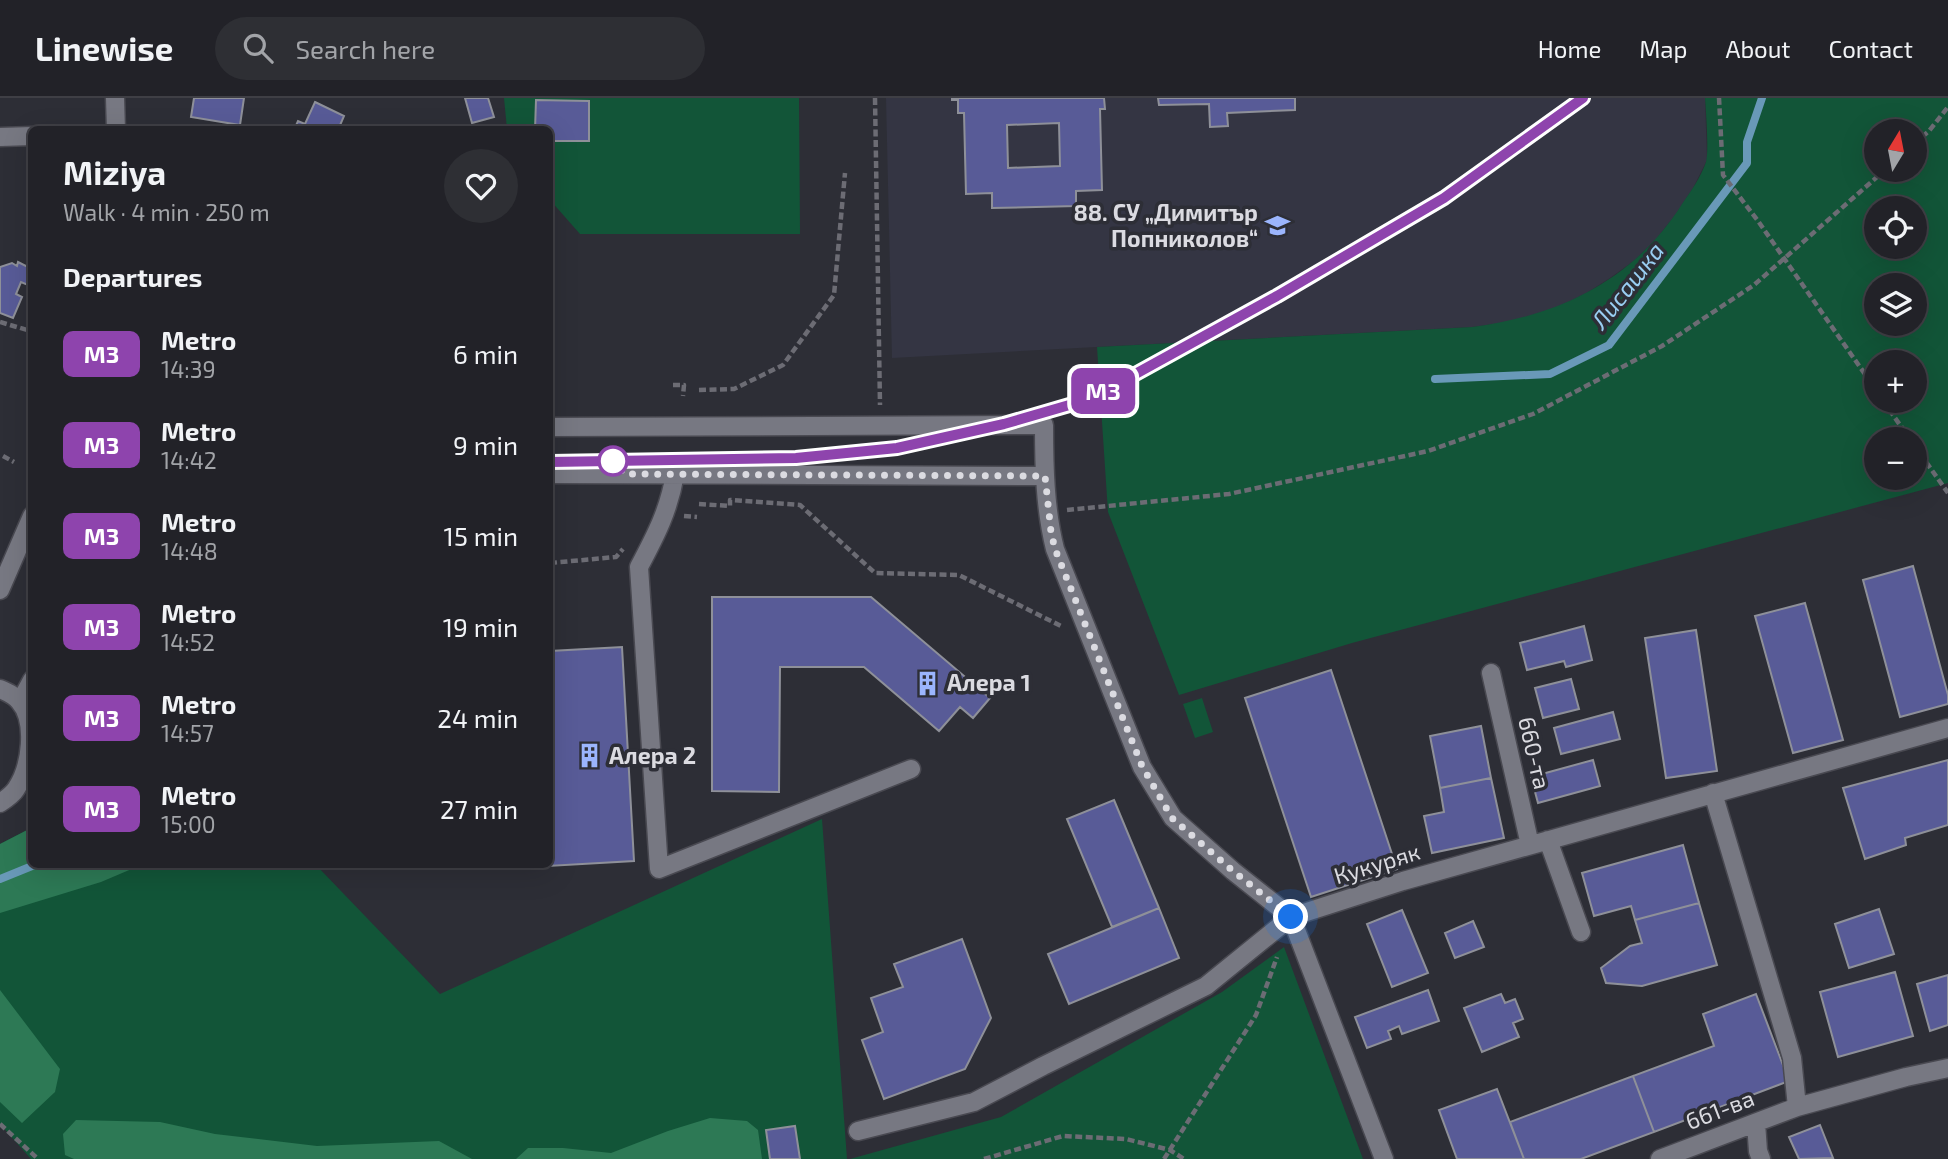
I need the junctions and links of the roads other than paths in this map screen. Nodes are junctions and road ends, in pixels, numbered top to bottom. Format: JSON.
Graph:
{"nodes":[{"id":1,"x":115,"y":98,"type":"edge"},
{"id":2,"x":116,"y":126,"type":"edge"},
{"id":3,"x":28,"y":136,"type":"edge"},
{"id":4,"x":0,"y":137,"type":"edge"},
{"id":5,"x":553,"y":427,"type":"edge"},
{"id":6,"x":553,"y":474,"type":"edge"},
{"id":7,"x":675,"y":474,"type":"junction"},
{"id":8,"x":1045,"y":476,"type":"junction"},
{"id":9,"x":28,"y":525,"type":"edge"},
{"id":10,"x":0,"y":590,"type":"edge"},
{"id":11,"x":1491,"y":673,"type":"dead end"},
{"id":12,"x":0,"y":690,"type":"edge"},
{"id":13,"x":26,"y":700,"type":"edge"},
{"id":14,"x":1948,"y":728,"type":"edge"},
{"id":15,"x":28,"y":756,"type":"edge"},
{"id":16,"x":911,"y":769,"type":"dead end"},
{"id":17,"x":1713,"y":793,"type":"junction"},
{"id":18,"x":0,"y":803,"type":"edge"},
{"id":19,"x":1548,"y":840,"type":"junction"},
{"id":20,"x":1530,"y":845,"type":"junction"},
{"id":21,"x":1291,"y":917,"type":"junction"},
{"id":22,"x":1581,"y":932,"type":"dead end"},
{"id":23,"x":1948,"y":1068,"type":"edge"},
{"id":24,"x":1797,"y":1107,"type":"junction"},
{"id":25,"x":1756,"y":1123,"type":"junction"},
{"id":26,"x":858,"y":1131,"type":"dead end"},
{"id":27,"x":1384,"y":1159,"type":"edge"},
{"id":28,"x":1660,"y":1159,"type":"edge"},
{"id":29,"x":1761,"y":1159,"type":"edge"}],
"edges":[{"from":1,"to":2,"type":"street"},
{"from":3,"to":4,"type":"street"},
{"from":5,"to":8,"type":"street"},
{"from":6,"to":7,"type":"street"},
{"from":7,"to":8,"type":"street"},
{"from":7,"to":16,"type":"street"},
{"from":8,"to":21,"type":"street"},
{"from":9,"to":10,"type":"street"},
{"from":11,"to":20,"type":"street","name":"660-та"},
{"from":12,"to":13,"type":"street"},
{"from":14,"to":17,"type":"street","name":"Кукуряк"},
{"from":15,"to":18,"type":"street"},
{"from":17,"to":19,"type":"street","name":"Кукуряк"},
{"from":17,"to":24,"type":"street"},
{"from":19,"to":20,"type":"street","name":"Кукуряк"},
{"from":19,"to":22,"type":"street"},
{"from":20,"to":21,"type":"street","name":"Кукуряк"},
{"from":21,"to":26,"type":"street","name":"Кукуряк"},
{"from":21,"to":27,"type":"street"},
{"from":23,"to":24,"type":"street","name":"661-ва"},
{"from":24,"to":25,"type":"street","name":"661-ва"},
{"from":25,"to":28,"type":"street","name":"661-ва"},
{"from":25,"to":29,"type":"street"}]}
